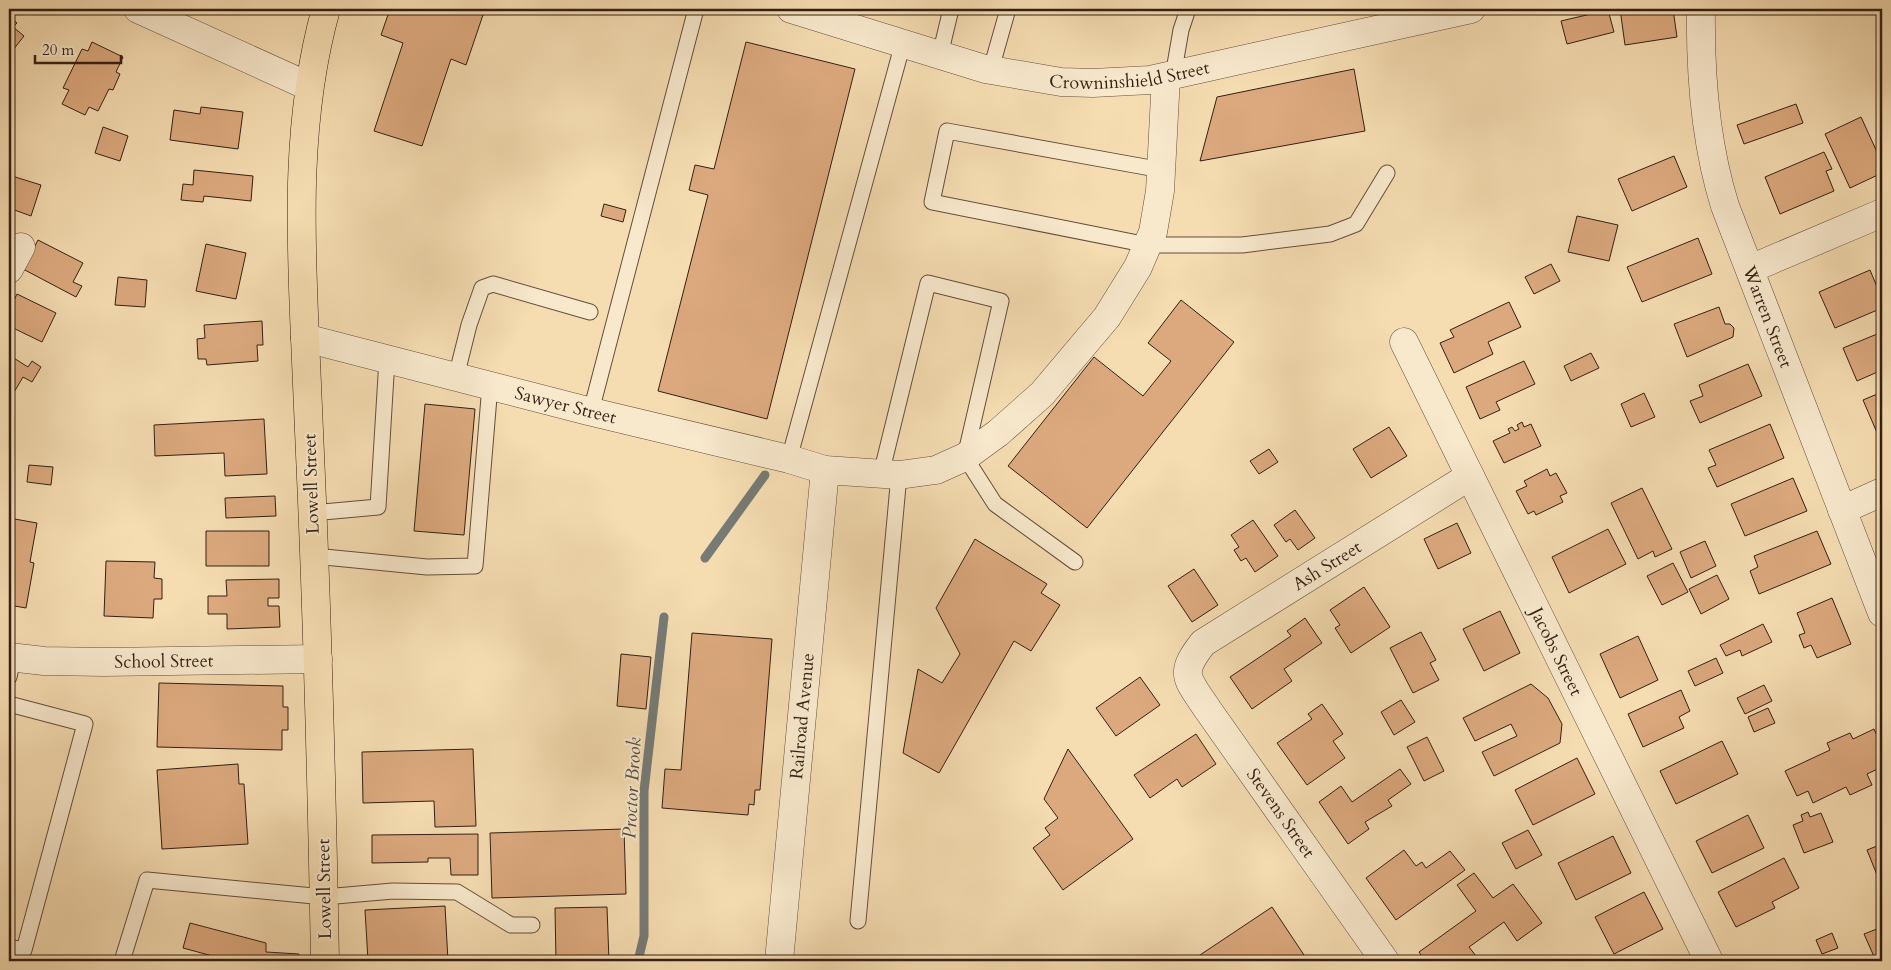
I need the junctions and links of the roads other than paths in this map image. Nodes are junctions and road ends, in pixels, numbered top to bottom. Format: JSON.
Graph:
{"nodes":[{"id":1,"x":138,"y":9,"type":"edge"},
{"id":2,"x":326,"y":9,"type":"edge"},
{"id":3,"x":696,"y":9,"type":"edge"},
{"id":4,"x":791,"y":9,"type":"edge"},
{"id":5,"x":952,"y":9,"type":"edge"},
{"id":6,"x":1008,"y":9,"type":"edge"},
{"id":7,"x":1188,"y":9,"type":"edge"},
{"id":8,"x":1471,"y":9,"type":"edge"},
{"id":9,"x":1702,"y":9,"type":"edge"},
{"id":10,"x":903,"y":43,"type":"junction"},
{"id":11,"x":940,"y":55,"type":"junction"},
{"id":12,"x":991,"y":69,"type":"junction"},
{"id":13,"x":1170,"y":76,"type":"junction"},
{"id":14,"x":308,"y":86,"type":"junction"},
{"id":15,"x":1162,"y":170,"type":"junction"},
{"id":16,"x":1387,"y":174,"type":"dead end"},
{"id":17,"x":1882,"y":213,"type":"edge"},
{"id":18,"x":1148,"y":245,"type":"junction"},
{"id":19,"x":1750,"y":269,"type":"junction"},
{"id":20,"x":590,"y":312,"type":"dead end"},
{"id":21,"x":305,"y":338,"type":"junction"},
{"id":22,"x":1404,"y":342,"type":"dead end"},
{"id":23,"x":387,"y":359,"type":"junction"},
{"id":24,"x":456,"y":377,"type":"junction"},
{"id":25,"x":490,"y":385,"type":"junction"},
{"id":26,"x":591,"y":411,"type":"junction"},
{"id":27,"x":965,"y":457,"type":"junction"},
{"id":28,"x":789,"y":459,"type":"junction"},
{"id":29,"x":825,"y":470,"type":"junction"},
{"id":30,"x":890,"y":475,"type":"junction"},
{"id":31,"x":1470,"y":476,"type":"junction"},
{"id":32,"x":1882,"y":492,"type":"edge"},
{"id":33,"x":1842,"y":510,"type":"junction"},
{"id":34,"x":312,"y":513,"type":"junction"},
{"id":35,"x":314,"y":556,"type":"junction"},
{"id":36,"x":1075,"y":562,"type":"dead end"},
{"id":37,"x":1882,"y":613,"type":"edge"},
{"id":38,"x":318,"y":659,"type":"junction"},
{"id":39,"x":1189,"y":660,"type":"joint"},
{"id":40,"x":10,"y":664,"type":"edge"},
{"id":41,"x":9,"y":704,"type":"edge"},
{"id":42,"x":324,"y":897,"type":"junction"},
{"id":43,"x":858,"y":921,"type":"dead end"},
{"id":44,"x":532,"y":925,"type":"dead end"},
{"id":45,"x":9,"y":947,"type":"edge"},
{"id":46,"x":122,"y":961,"type":"edge"},
{"id":47,"x":325,"y":961,"type":"edge"},
{"id":48,"x":779,"y":961,"type":"edge"},
{"id":49,"x":1385,"y":961,"type":"edge"},
{"id":50,"x":1709,"y":961,"type":"edge"}],
"edges":[{"from":1,"to":14,"type":"street"},
{"from":2,"to":14,"type":"main road","name":"Lowell Street"},
{"from":3,"to":26,"type":"lane"},
{"from":4,"to":10,"type":"street","name":"Crowninshield Street"},
{"from":5,"to":11,"type":"lane"},
{"from":6,"to":12,"type":"lane"},
{"from":7,"to":13,"type":"lane"},
{"from":8,"to":13,"type":"street","name":"Crowninshield Street"},
{"from":9,"to":19,"type":"street","name":"Warren Street"},
{"from":10,"to":11,"type":"street","name":"Crowninshield Street"},
{"from":10,"to":28,"type":"lane"},
{"from":11,"to":12,"type":"street","name":"Crowninshield Street"},
{"from":12,"to":13,"type":"street","name":"Crowninshield Street"},
{"from":13,"to":15,"type":"street","name":"Sawyer Street"},
{"from":14,"to":21,"type":"main road","name":"Lowell Street"},
{"from":15,"to":18,"type":"street","name":"Sawyer Street"},
{"from":15,"to":18,"type":"lane"},
{"from":16,"to":18,"type":"lane"},
{"from":17,"to":19,"type":"street"},
{"from":18,"to":27,"type":"street","name":"Sawyer Street"},
{"from":19,"to":33,"type":"street","name":"Warren Street"},
{"from":20,"to":24,"type":"lane"},
{"from":21,"to":23,"type":"street","name":"Sawyer Street"},
{"from":21,"to":34,"type":"main road","name":"Lowell Street"},
{"from":22,"to":31,"type":"street","name":"Jacobs Street"},
{"from":23,"to":24,"type":"street","name":"Sawyer Street"},
{"from":23,"to":34,"type":"lane"},
{"from":24,"to":25,"type":"street","name":"Sawyer Street"},
{"from":25,"to":26,"type":"street","name":"Sawyer Street"},
{"from":25,"to":35,"type":"lane"},
{"from":26,"to":28,"type":"street","name":"Sawyer Street"},
{"from":27,"to":30,"type":"street","name":"Sawyer Street"},
{"from":27,"to":30,"type":"lane"},
{"from":27,"to":36,"type":"lane"},
{"from":28,"to":29,"type":"street","name":"Sawyer Street"},
{"from":29,"to":30,"type":"street","name":"Sawyer Street"},
{"from":29,"to":48,"type":"street","name":"Railroad Avenue"},
{"from":30,"to":43,"type":"lane"},
{"from":31,"to":39,"type":"street","name":"Ash Street"},
{"from":31,"to":50,"type":"street","name":"Jacobs Street"},
{"from":32,"to":33,"type":"street"},
{"from":33,"to":37,"type":"street","name":"Warren Street"},
{"from":34,"to":35,"type":"main road","name":"Lowell Street"},
{"from":35,"to":38,"type":"main road","name":"Lowell Street"},
{"from":38,"to":40,"type":"street","name":"School Street"},
{"from":38,"to":42,"type":"main road","name":"Lowell Street"},
{"from":39,"to":49,"type":"street","name":"Stevens Street"},
{"from":41,"to":45,"type":"lane"},
{"from":42,"to":44,"type":"lane"},
{"from":42,"to":46,"type":"lane"},
{"from":42,"to":47,"type":"main road","name":"Lowell Street"}]}
